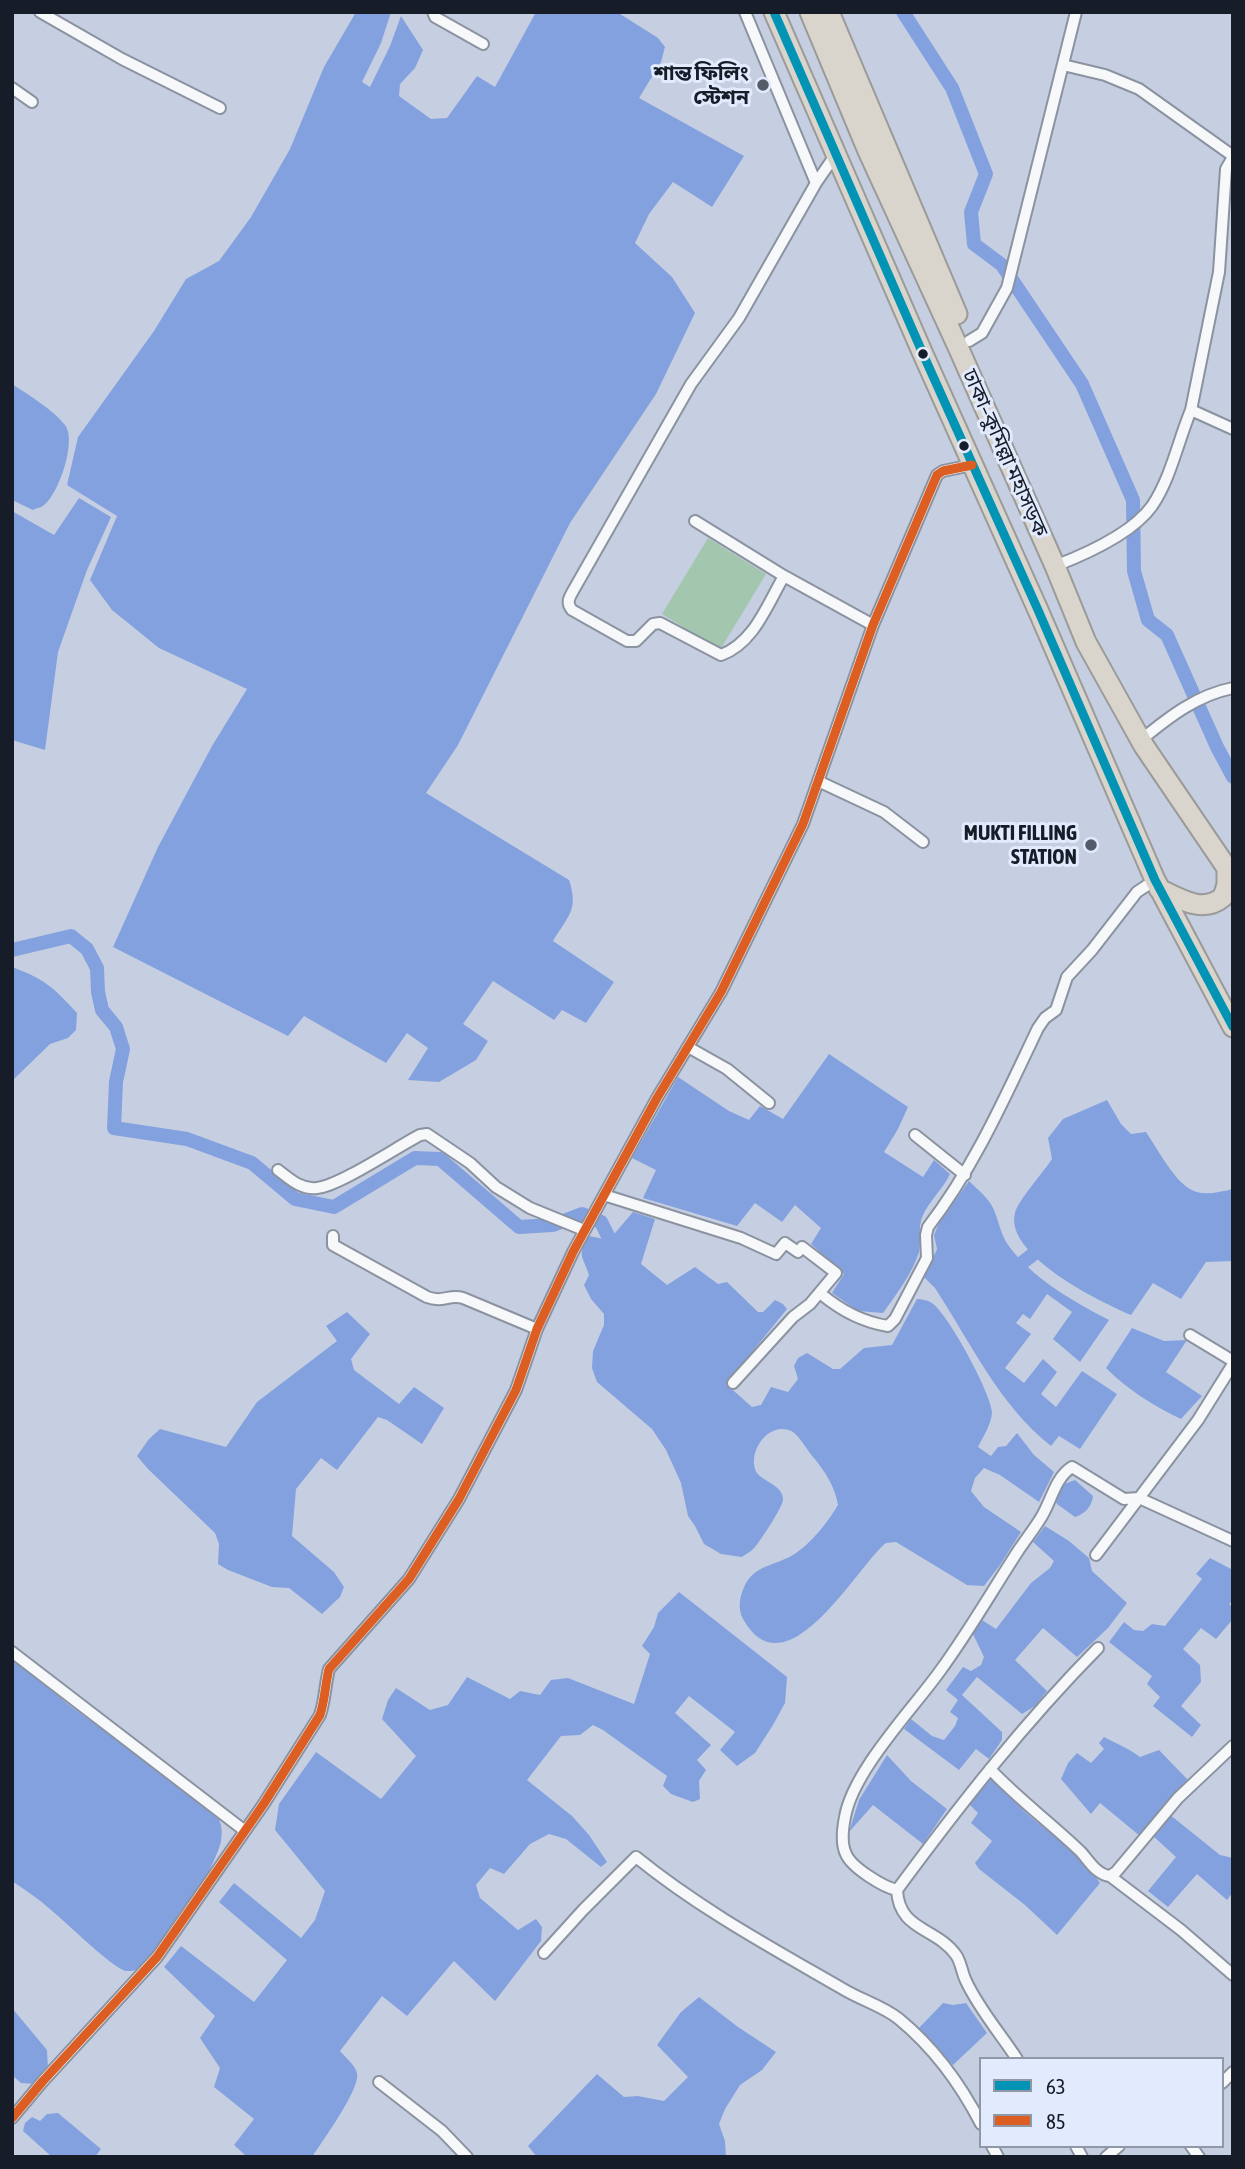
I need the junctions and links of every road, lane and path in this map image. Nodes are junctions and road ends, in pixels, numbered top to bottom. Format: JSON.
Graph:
{"nodes":[{"id":1,"x":40,"y":12,"type":"edge"},
{"id":2,"x":433,"y":12,"type":"edge"},
{"id":3,"x":745,"y":12,"type":"edge"},
{"id":4,"x":774,"y":12,"type":"edge"},
{"id":5,"x":810,"y":12,"type":"edge"},
{"id":6,"x":829,"y":12,"type":"edge"},
{"id":7,"x":1076,"y":12,"type":"edge"},
{"id":8,"x":483,"y":44,"type":"dead end"},
{"id":9,"x":1063,"y":65,"type":"junction"},
{"id":10,"x":12,"y":89,"type":"edge"},
{"id":11,"x":32,"y":102,"type":"dead end"},
{"id":12,"x":220,"y":108,"type":"dead end"},
{"id":13,"x":836,"y":154,"type":"junction"},
{"id":14,"x":1233,"y":157,"type":"edge"},
{"id":15,"x":816,"y":183,"type":"junction"},
{"id":16,"x":969,"y":341,"type":"junction"},
{"id":17,"x":1191,"y":410,"type":"junction"},
{"id":18,"x":1233,"y":429,"type":"edge"},
{"id":19,"x":972,"y":465,"type":"junction"},
{"id":20,"x":695,"y":521,"type":"dead end"},
{"id":21,"x":1055,"y":566,"type":"junction"},
{"id":22,"x":784,"y":576,"type":"junction"},
{"id":23,"x":873,"y":625,"type":"junction"},
{"id":24,"x":1233,"y":688,"type":"edge"},
{"id":25,"x":1141,"y":740,"type":"junction"},
{"id":26,"x":818,"y":781,"type":"junction"},
{"id":27,"x":923,"y":842,"type":"dead end"},
{"id":28,"x":1230,"y":872,"type":"edge"},
{"id":29,"x":1157,"y":885,"type":"junction"},
{"id":30,"x":1233,"y":1027,"type":"edge"},
{"id":31,"x":688,"y":1047,"type":"junction"},
{"id":32,"x":769,"y":1103,"type":"dead end"},
{"id":33,"x":915,"y":1135,"type":"dead end"},
{"id":34,"x":278,"y":1170,"type":"dead end"},
{"id":35,"x":965,"y":1175,"type":"junction"},
{"id":36,"x":604,"y":1195,"type":"junction"},
{"id":37,"x":584,"y":1230,"type":"junction"},
{"id":38,"x":333,"y":1236,"type":"dead end"},
{"id":39,"x":820,"y":1293,"type":"junction"},
{"id":40,"x":537,"y":1329,"type":"junction"},
{"id":41,"x":1190,"y":1335,"type":"dead end"},
{"id":42,"x":1233,"y":1362,"type":"edge"},
{"id":43,"x":733,"y":1383,"type":"dead end"},
{"id":44,"x":1139,"y":1498,"type":"junction"},
{"id":45,"x":1233,"y":1541,"type":"edge"},
{"id":46,"x":1096,"y":1555,"type":"dead end"},
{"id":47,"x":1098,"y":1648,"type":"dead end"},
{"id":48,"x":12,"y":1652,"type":"edge"},
{"id":49,"x":1233,"y":1746,"type":"edge"},
{"id":50,"x":990,"y":1769,"type":"junction"},
{"id":51,"x":245,"y":1831,"type":"junction"},
{"id":52,"x":1110,"y":1876,"type":"junction"},
{"id":53,"x":897,"y":1890,"type":"junction"},
{"id":54,"x":544,"y":1953,"type":"dead end"},
{"id":55,"x":1233,"y":1975,"type":"edge"},
{"id":56,"x":1016,"y":2057,"type":"edge"},
{"id":57,"x":379,"y":2082,"type":"dead end"},
{"id":58,"x":12,"y":2118,"type":"edge"},
{"id":59,"x":979,"y":2121,"type":"edge"},
{"id":60,"x":467,"y":2157,"type":"edge"}],
"edges":[{"from":1,"to":12,"type":"street"},
{"from":2,"to":8,"type":"street"},
{"from":3,"to":15,"type":"street"},
{"from":4,"to":13,"type":"highway","name":"ঢাকা–কুমিল্লা মহাসড়ক"},
{"from":5,"to":21,"type":"highway","name":"ঢাকা–কুমিল্লা মহাসড়ক"},
{"from":6,"to":16,"type":"highway"},
{"from":7,"to":9,"type":"street"},
{"from":9,"to":14,"type":"street"},
{"from":9,"to":16,"type":"street"},
{"from":10,"to":11,"type":"street"},
{"from":13,"to":15,"type":"street"},
{"from":13,"to":19,"type":"highway","name":"ঢাকা–কুমিল্লা মহাসড়ক"},
{"from":14,"to":17,"type":"street"},
{"from":15,"to":22,"type":"street"},
{"from":16,"to":21,"type":"highway"},
{"from":17,"to":18,"type":"street"},
{"from":17,"to":21,"type":"street"},
{"from":19,"to":23,"type":"street"},
{"from":19,"to":29,"type":"highway","name":"ঢাকা–কুমিল্লা মহাসড়ক"},
{"from":20,"to":22,"type":"street"},
{"from":21,"to":25,"type":"highway","name":"ঢাকা–কুমিল্লা মহাসড়ক"},
{"from":22,"to":23,"type":"street"},
{"from":23,"to":26,"type":"street"},
{"from":24,"to":25,"type":"street"},
{"from":25,"to":28,"type":"highway","name":"ঢাকা–কুমিল্লা মহাসড়ক"},
{"from":26,"to":27,"type":"street"},
{"from":26,"to":31,"type":"street"},
{"from":28,"to":29,"type":"highway"},
{"from":29,"to":30,"type":"highway","name":"ঢাকা–কুমিল্লা মহাসড়ক"},
{"from":29,"to":35,"type":"street"},
{"from":31,"to":32,"type":"street"},
{"from":31,"to":36,"type":"street"},
{"from":33,"to":35,"type":"street"},
{"from":34,"to":37,"type":"street"},
{"from":35,"to":39,"type":"street"},
{"from":36,"to":37,"type":"street"},
{"from":36,"to":39,"type":"street"},
{"from":37,"to":40,"type":"street"},
{"from":38,"to":40,"type":"street"},
{"from":39,"to":43,"type":"street"},
{"from":40,"to":51,"type":"street"},
{"from":41,"to":42,"type":"street"},
{"from":42,"to":44,"type":"street"},
{"from":44,"to":45,"type":"street"},
{"from":44,"to":46,"type":"street"},
{"from":44,"to":53,"type":"street"},
{"from":47,"to":50,"type":"street"},
{"from":48,"to":51,"type":"street"},
{"from":49,"to":52,"type":"street"},
{"from":50,"to":52,"type":"street"},
{"from":50,"to":53,"type":"street"},
{"from":51,"to":58,"type":"street"},
{"from":52,"to":55,"type":"street"},
{"from":53,"to":56,"type":"street"},
{"from":54,"to":59,"type":"street"},
{"from":57,"to":60,"type":"street"}]}
